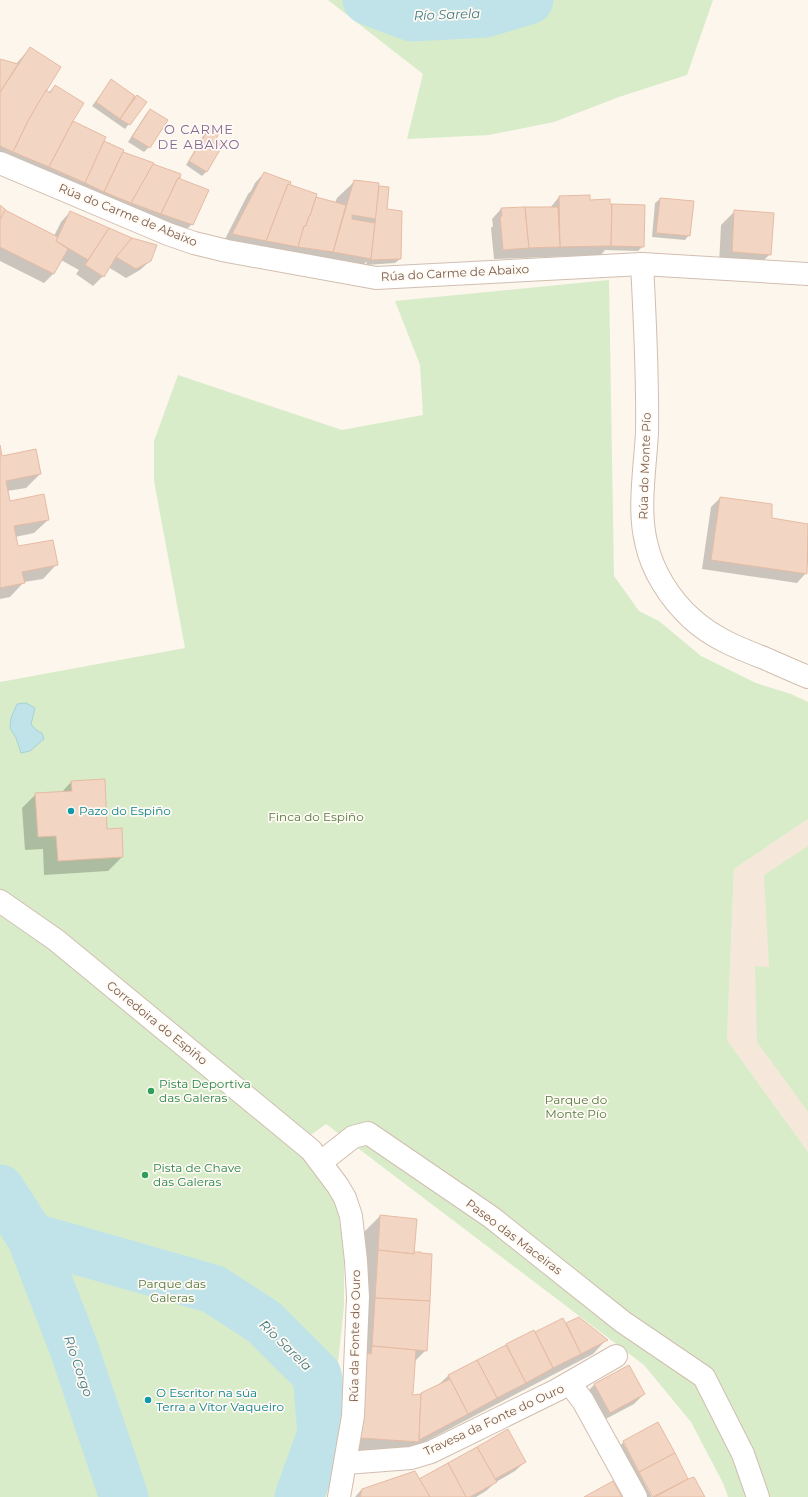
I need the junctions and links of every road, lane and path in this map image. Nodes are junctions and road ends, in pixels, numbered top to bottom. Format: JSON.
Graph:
{"nodes":[{"id":1,"x":0,"y":164,"type":"edge"},
{"id":2,"x":642,"y":264,"type":"junction"},
{"id":3,"x":808,"y":274,"type":"edge"},
{"id":4,"x":808,"y":677,"type":"edge"},
{"id":5,"x":0,"y":901,"type":"edge"},
{"id":6,"x":316,"y":1156,"type":"junction"},
{"id":7,"x":616,"y":1356,"type":"dead end"},
{"id":8,"x":570,"y":1384,"type":"junction"},
{"id":9,"x":346,"y":1463,"type":"junction"},
{"id":10,"x":340,"y":1497,"type":"edge"},
{"id":11,"x":636,"y":1497,"type":"edge"},
{"id":12,"x":758,"y":1497,"type":"edge"}],
"edges":[{"from":1,"to":2,"type":"street","name":"Rúa do Carme de Abaixo"},
{"from":2,"to":3,"type":"street","name":"Rúa do Carme de Abaixo"},
{"from":2,"to":4,"type":"street","name":"Rúa do Monte Pío"},
{"from":5,"to":6,"type":"street","name":"Corredoira do Espiño"},
{"from":6,"to":9,"type":"street","name":"Rúa da Fonte do Ouro"},
{"from":6,"to":12,"type":"street","name":"Paseo das Maceiras"},
{"from":7,"to":8,"type":"street","name":"Travesa da Fonte do Ouro"},
{"from":8,"to":9,"type":"street","name":"Travesa da Fonte do Ouro"},
{"from":8,"to":11,"type":"street","name":"Travesa da Fonte do Ouro"},
{"from":9,"to":10,"type":"street","name":"Rúa da Fonte do Ouro"}]}
